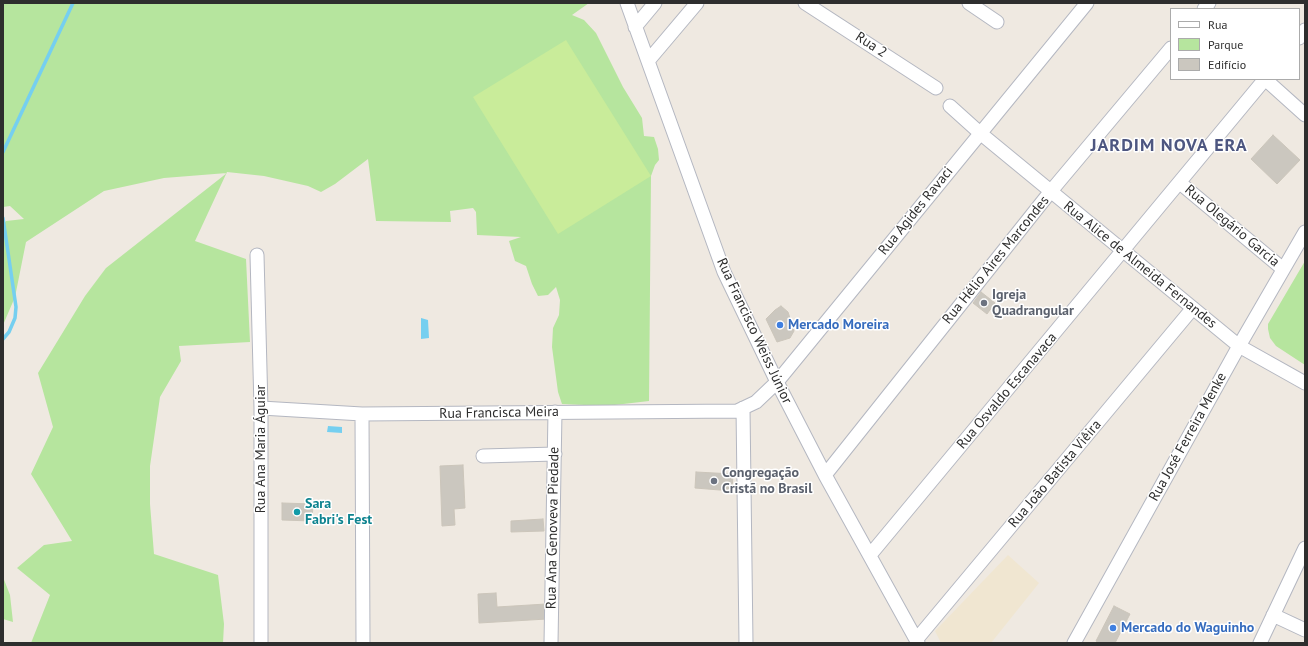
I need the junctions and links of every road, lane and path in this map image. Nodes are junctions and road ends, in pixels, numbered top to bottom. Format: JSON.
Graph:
{"nodes":[{"id":1,"x":626,"y":3,"type":"edge"},
{"id":2,"x":655,"y":3,"type":"edge"},
{"id":3,"x":697,"y":3,"type":"edge"},
{"id":4,"x":805,"y":3,"type":"edge"},
{"id":5,"x":969,"y":3,"type":"edge"},
{"id":6,"x":1087,"y":3,"type":"edge"},
{"id":7,"x":997,"y":22,"type":"dead end"},
{"id":8,"x":635,"y":27,"type":"junction"},
{"id":9,"x":1170,"y":49,"type":"edge"},
{"id":10,"x":648,"y":62,"type":"junction"},
{"id":11,"x":1264,"y":80,"type":"edge"},
{"id":12,"x":1266,"y":80,"type":"edge"},
{"id":13,"x":936,"y":88,"type":"dead end"},
{"id":14,"x":950,"y":106,"type":"dead end"},
{"id":15,"x":1305,"y":115,"type":"edge"},
{"id":16,"x":980,"y":133,"type":"junction"},
{"id":17,"x":1180,"y":182,"type":"junction"},
{"id":18,"x":1051,"y":191,"type":"junction"},
{"id":19,"x":1305,"y":232,"type":"edge"},
{"id":20,"x":1123,"y":251,"type":"junction"},
{"id":21,"x":257,"y":255,"type":"dead end"},
{"id":22,"x":1283,"y":269,"type":"junction"},
{"id":23,"x":1193,"y":308,"type":"junction"},
{"id":24,"x":1239,"y":346,"type":"junction"},
{"id":25,"x":777,"y":382,"type":"junction"},
{"id":26,"x":1305,"y":383,"type":"edge"},
{"id":27,"x":261,"y":408,"type":"junction"},
{"id":28,"x":740,"y":409,"type":"junction"},
{"id":29,"x":556,"y":412,"type":"junction"},
{"id":30,"x":362,"y":414,"type":"junction"},
{"id":31,"x":555,"y":454,"type":"junction"},
{"id":32,"x":483,"y":456,"type":"dead end"},
{"id":33,"x":825,"y":475,"type":"junction"},
{"id":34,"x":1305,"y":548,"type":"edge"},
{"id":35,"x":870,"y":555,"type":"junction"},
{"id":36,"x":1274,"y":615,"type":"junction"},
{"id":37,"x":1305,"y":630,"type":"edge"},
{"id":38,"x":917,"y":642,"type":"edge"},
{"id":39,"x":261,"y":643,"type":"edge"},
{"id":40,"x":363,"y":643,"type":"edge"},
{"id":41,"x":551,"y":643,"type":"edge"},
{"id":42,"x":746,"y":643,"type":"edge"},
{"id":43,"x":1075,"y":643,"type":"edge"},
{"id":44,"x":1260,"y":643,"type":"edge"}],
"edges":[{"from":1,"to":8,"type":"street","name":"Rua Francisco Weiss Júnior"},
{"from":2,"to":8,"type":"street"},
{"from":3,"to":10,"type":"street"},
{"from":4,"to":13,"type":"street","name":"Rua 2"},
{"from":5,"to":7,"type":"street"},
{"from":6,"to":16,"type":"street","name":"Rua Agides Ravaci"},
{"from":8,"to":10,"type":"street","name":"Rua Francisco Weiss Júnior"},
{"from":9,"to":18,"type":"street","name":"Rua Hélio Aires Marcondes"},
{"from":10,"to":25,"type":"street","name":"Rua Francisco Weiss Júnior"},
{"from":11,"to":17,"type":"street","name":"Rua Osvaldo Escanavaca"},
{"from":12,"to":15,"type":"street"},
{"from":14,"to":16,"type":"street","name":"Rua Alice de Almeida Fernandes"},
{"from":16,"to":18,"type":"street","name":"Rua Alice de Almeida Fernandes"},
{"from":16,"to":25,"type":"street","name":"Rua Agides Ravaci"},
{"from":17,"to":20,"type":"street","name":"Rua Osvaldo Escanavaca"},
{"from":17,"to":22,"type":"street","name":"Rua Olegário Garcia"},
{"from":18,"to":20,"type":"street","name":"Rua Alice de Almeida Fernandes"},
{"from":18,"to":33,"type":"street","name":"Rua Hélio Aires Marcondes"},
{"from":19,"to":22,"type":"street","name":"Rua José Ferreira Menke"},
{"from":20,"to":23,"type":"street","name":"Rua Alice de Almeida Fernandes"},
{"from":20,"to":35,"type":"street","name":"Rua Osvaldo Escanavaca"},
{"from":21,"to":27,"type":"street","name":"Rua Ana Maria Águiar"},
{"from":22,"to":24,"type":"street","name":"Rua José Ferreira Menke"},
{"from":23,"to":24,"type":"street","name":"Rua Alice de Almeida Fernandes"},
{"from":23,"to":38,"type":"street","name":"Rua João Batista Viêira"},
{"from":24,"to":26,"type":"street","name":"Rua Alice de Almeida Fernandes"},
{"from":24,"to":43,"type":"street","name":"Rua José Ferreira Menke"},
{"from":25,"to":28,"type":"street","name":"Rua Agides Ravaci"},
{"from":25,"to":33,"type":"street","name":"Rua Francisco Weiss Júnior"},
{"from":27,"to":30,"type":"street","name":"Rua Francisca Meira"},
{"from":27,"to":39,"type":"street","name":"Rua Ana Maria Águiar"},
{"from":28,"to":29,"type":"street","name":"Rua Francisca Meira"},
{"from":28,"to":42,"type":"street"},
{"from":29,"to":30,"type":"street","name":"Rua Francisca Meira"},
{"from":29,"to":31,"type":"street","name":"Rua Ana Genoveva Piedade"},
{"from":30,"to":40,"type":"street"},
{"from":31,"to":32,"type":"street"},
{"from":31,"to":41,"type":"street","name":"Rua Ana Genoveva Piedade"},
{"from":33,"to":35,"type":"street","name":"Rua Francisco Weiss Júnior"},
{"from":34,"to":36,"type":"street"},
{"from":35,"to":38,"type":"street","name":"Rua Francisco Weiss Júnior"},
{"from":36,"to":37,"type":"street"},
{"from":36,"to":44,"type":"street"}]}
